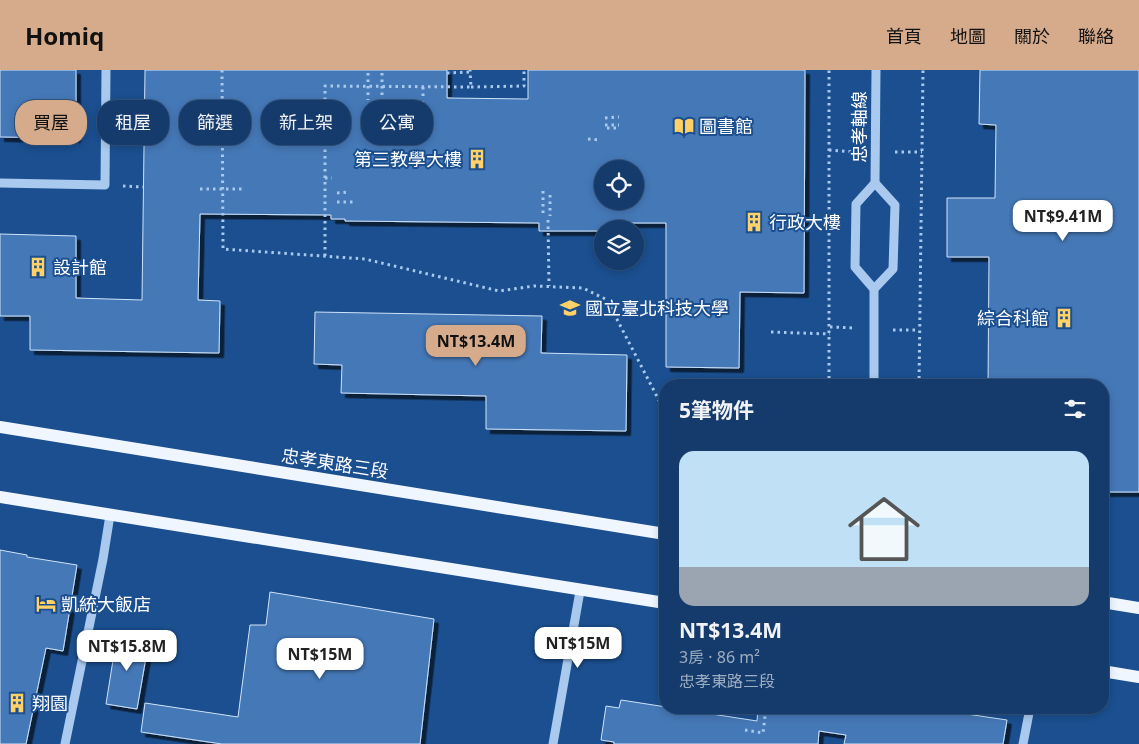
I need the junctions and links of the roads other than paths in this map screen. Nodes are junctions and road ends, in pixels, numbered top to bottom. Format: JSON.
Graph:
{"nodes":[{"id":1,"x":106,"y":70,"type":"edge"},
{"id":2,"x":876,"y":70,"type":"edge"},
{"id":3,"x":0,"y":183,"type":"edge"},
{"id":4,"x":875,"y":183,"type":"junction"},
{"id":5,"x":874,"y":288,"type":"junction"},
{"id":6,"x":874,"y":379,"type":"edge"},
{"id":7,"x":0,"y":427,"type":"edge"},
{"id":8,"x":0,"y":497,"type":"edge"},
{"id":9,"x":110,"y":514,"type":"junction"},
{"id":10,"x":659,"y":533,"type":"edge"},
{"id":11,"x":580,"y":590,"type":"junction"},
{"id":12,"x":659,"y":602,"type":"edge"},
{"id":13,"x":1109,"y":603,"type":"edge"},
{"id":14,"x":1139,"y":608,"type":"edge"},
{"id":15,"x":1109,"y":672,"type":"edge"},
{"id":16,"x":1139,"y":677,"type":"edge"},
{"id":17,"x":1029,"y":714,"type":"edge"},
{"id":18,"x":65,"y":744,"type":"edge"},
{"id":19,"x":553,"y":744,"type":"edge"},
{"id":20,"x":1024,"y":744,"type":"edge"}],
"edges":[{"from":1,"to":3,"type":"street"},
{"from":2,"to":4,"type":"street","name":"忠孝軸線"},
{"from":4,"to":5,"type":"street","name":"忠孝軸線"},
{"from":4,"to":5,"type":"street","name":"忠孝軸線"},
{"from":5,"to":6,"type":"street"},
{"from":7,"to":10,"type":"main road","name":"忠孝東路三段"},
{"from":8,"to":9,"type":"main road"},
{"from":9,"to":11,"type":"main road"},
{"from":9,"to":18,"type":"street"},
{"from":11,"to":12,"type":"main road"},
{"from":11,"to":19,"type":"street"},
{"from":13,"to":14,"type":"main road"},
{"from":15,"to":16,"type":"main road"},
{"from":17,"to":20,"type":"street"}]}
